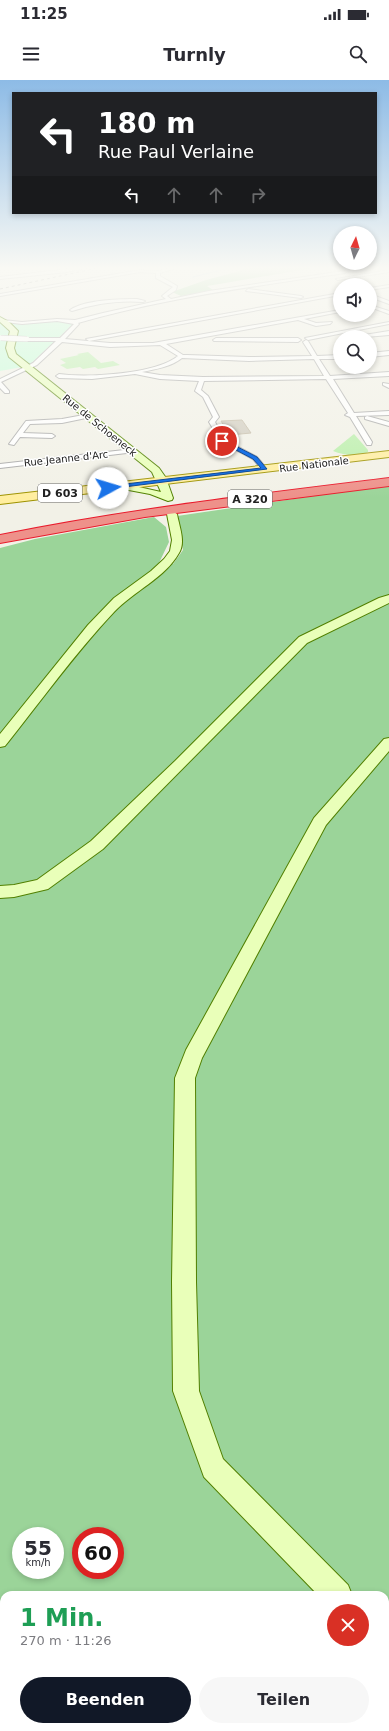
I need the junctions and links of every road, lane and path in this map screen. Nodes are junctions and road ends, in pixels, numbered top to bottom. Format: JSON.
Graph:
{"nodes":[{"id":1,"x":12,"y":344,"type":"edge"},
{"id":2,"x":56,"y":344,"type":"edge"},
{"id":3,"x":95,"y":344,"type":"edge"},
{"id":4,"x":162,"y":344,"type":"joint"},
{"id":5,"x":307,"y":344,"type":"edge"},
{"id":6,"x":389,"y":353,"type":"edge"},
{"id":7,"x":377,"y":354,"type":"edge"},
{"id":8,"x":181,"y":355,"type":"junction"},
{"id":9,"x":333,"y":357,"type":"edge"},
{"id":10,"x":316,"y":358,"type":"junction"},
{"id":11,"x":28,"y":368,"type":"junction"},
{"id":12,"x":136,"y":372,"type":"junction"},
{"id":13,"x":389,"y":374,"type":"edge"},
{"id":14,"x":0,"y":376,"type":"edge"},
{"id":15,"x":12,"y":376,"type":"junction"},
{"id":16,"x":59,"y":376,"type":"dead end"},
{"id":17,"x":328,"y":378,"type":"junction"},
{"id":18,"x":202,"y":379,"type":"junction"},
{"id":19,"x":0,"y":382,"type":"edge"},
{"id":20,"x":7,"y":392,"type":"dead end"},
{"id":21,"x":389,"y":405,"type":"edge"},
{"id":22,"x":389,"y":412,"type":"edge"},
{"id":23,"x":379,"y":413,"type":"junction"},
{"id":24,"x":89,"y":416,"type":"junction"},
{"id":25,"x":354,"y":417,"type":"junction"},
{"id":26,"x":389,"y":424,"type":"edge"},
{"id":27,"x":18,"y":435,"type":"junction"},
{"id":28,"x":52,"y":436,"type":"dead end"},
{"id":29,"x":12,"y":444,"type":"dead end"},
{"id":30,"x":133,"y":451,"type":"junction"},
{"id":31,"x":384,"y":455,"type":"edge"},
{"id":32,"x":0,"y":466,"type":"edge"},
{"id":33,"x":264,"y":469,"type":"junction"},
{"id":34,"x":389,"y":477,"type":"edge"},
{"id":35,"x":163,"y":481,"type":"junction"},
{"id":36,"x":389,"y":482,"type":"edge"},
{"id":37,"x":121,"y":486,"type":"junction"},
{"id":38,"x":0,"y":500,"type":"edge"},
{"id":39,"x":204,"y":500,"type":"junction"},
{"id":40,"x":155,"y":512,"type":"junction"},
{"id":41,"x":172,"y":514,"type":"dead end"},
{"id":42,"x":0,"y":528,"type":"edge"},
{"id":43,"x":0,"y":534,"type":"edge"},
{"id":44,"x":0,"y":539,"type":"edge"},
{"id":45,"x":0,"y":546,"type":"edge"},
{"id":46,"x":389,"y":599,"type":"edge"},
{"id":47,"x":389,"y":742,"type":"edge"},
{"id":48,"x":0,"y":743,"type":"edge"},
{"id":49,"x":0,"y":892,"type":"edge"},
{"id":50,"x":334,"y":1591,"type":"edge"}],
"edges":[{"from":1,"to":11,"type":"main road","name":"Rue de Schoeneck"},
{"from":2,"to":11,"type":"street"},
{"from":3,"to":4,"type":"street"},
{"from":4,"to":8,"type":"street"},
{"from":5,"to":10,"type":"street"},
{"from":6,"to":7,"type":"street"},
{"from":8,"to":10,"type":"street"},
{"from":8,"to":12,"type":"street"},
{"from":9,"to":10,"type":"street"},
{"from":10,"to":17,"type":"street"},
{"from":11,"to":15,"type":"street"},
{"from":11,"to":24,"type":"main road","name":"Rue de Schoeneck"},
{"from":12,"to":16,"type":"street"},
{"from":12,"to":18,"type":"street"},
{"from":13,"to":17,"type":"street"},
{"from":14,"to":15,"type":"street"},
{"from":15,"to":19,"type":"street"},
{"from":17,"to":18,"type":"street"},
{"from":17,"to":25,"type":"street"},
{"from":18,"to":33,"type":"street"},
{"from":19,"to":20,"type":"street"},
{"from":21,"to":23,"type":"street"},
{"from":22,"to":23,"type":"street"},
{"from":23,"to":25,"type":"street"},
{"from":24,"to":27,"type":"street"},
{"from":24,"to":30,"type":"main road","name":"Rue de Schoeneck"},
{"from":25,"to":26,"type":"street"},
{"from":25,"to":31,"type":"street"},
{"from":27,"to":28,"type":"street"},
{"from":27,"to":29,"type":"street"},
{"from":30,"to":32,"type":"street","name":"Rue Jeanne d'Arc"},
{"from":30,"to":35,"type":"main road","name":"Rue de Schoeneck"},
{"from":31,"to":33,"type":"main road","name":"Rue Nationale","number":"D 603"},
{"from":33,"to":35,"type":"main road","name":"Rue Nationale","number":"D 603"},
{"from":34,"to":39,"type":"highway","number":"A 320"},
{"from":35,"to":37,"type":"main road","name":"Rue Nationale","number":"D 603"},
{"from":35,"to":37,"type":"main road"},
{"from":36,"to":40,"type":"highway","number":"A 320"},
{"from":37,"to":38,"type":"main road","name":"Rue Nationale","number":"D 603"},
{"from":39,"to":42,"type":"highway"},
{"from":39,"to":43,"type":"highway","number":"A 320"},
{"from":40,"to":44,"type":"highway","number":"A 320"},
{"from":40,"to":45,"type":"highway"},
{"from":41,"to":48,"type":"main road"},
{"from":46,"to":49,"type":"main road"},
{"from":47,"to":50,"type":"main road"}]}
